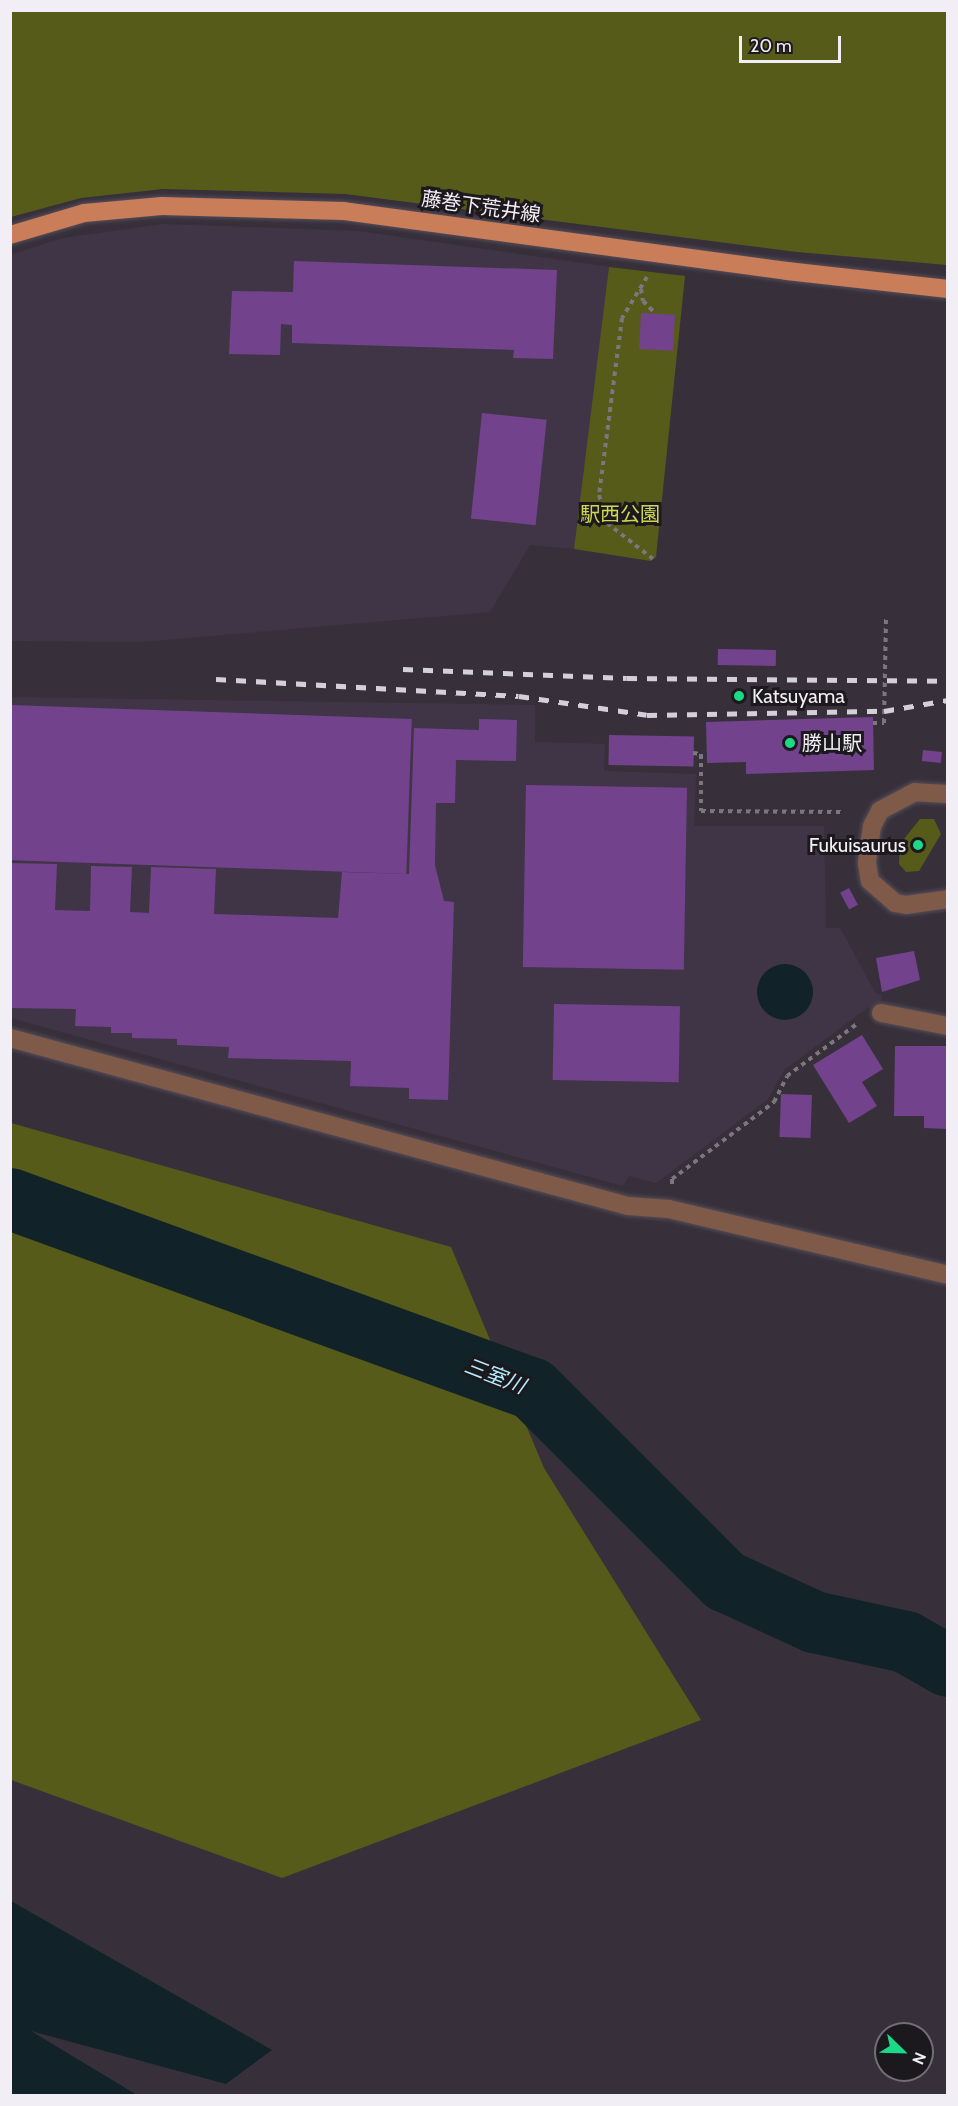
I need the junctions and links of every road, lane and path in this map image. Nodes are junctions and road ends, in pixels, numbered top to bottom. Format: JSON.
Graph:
{"nodes":[{"id":1,"x":10,"y":235,"type":"edge"},
{"id":2,"x":651,"y":253,"type":"junction"},
{"id":3,"x":641,"y":288,"type":"junction"},
{"id":4,"x":948,"y":289,"type":"edge"},
{"id":5,"x":656,"y":314,"type":"dead end"},
{"id":6,"x":653,"y":559,"type":"dead end"},
{"id":7,"x":886,"y":619,"type":"dead end"},
{"id":8,"x":873,"y":723,"type":"dead end"},
{"id":9,"x":693,"y":753,"type":"dead end"},
{"id":10,"x":948,"y":794,"type":"edge"},
{"id":11,"x":843,"y":812,"type":"dead end"},
{"id":12,"x":948,"y":899,"type":"edge"},
{"id":13,"x":881,"y":1013,"type":"joint"},
{"id":14,"x":948,"y":1026,"type":"edge"},
{"id":15,"x":10,"y":1038,"type":"edge"},
{"id":16,"x":669,"y":1209,"type":"junction"},
{"id":17,"x":948,"y":1275,"type":"edge"}],
"edges":[{"from":1,"to":2,"type":"main road","name":"藤巻下荒井線"},
{"from":2,"to":3,"type":"path"},
{"from":2,"to":4,"type":"main road","name":"藤巻下荒井線"},
{"from":3,"to":5,"type":"path"},
{"from":3,"to":6,"type":"path"},
{"from":7,"to":8,"type":"path"},
{"from":9,"to":11,"type":"path"},
{"from":10,"to":12,"type":"street"},
{"from":13,"to":14,"type":"street"},
{"from":13,"to":16,"type":"path"},
{"from":15,"to":16,"type":"street"},
{"from":16,"to":17,"type":"street"}]}
